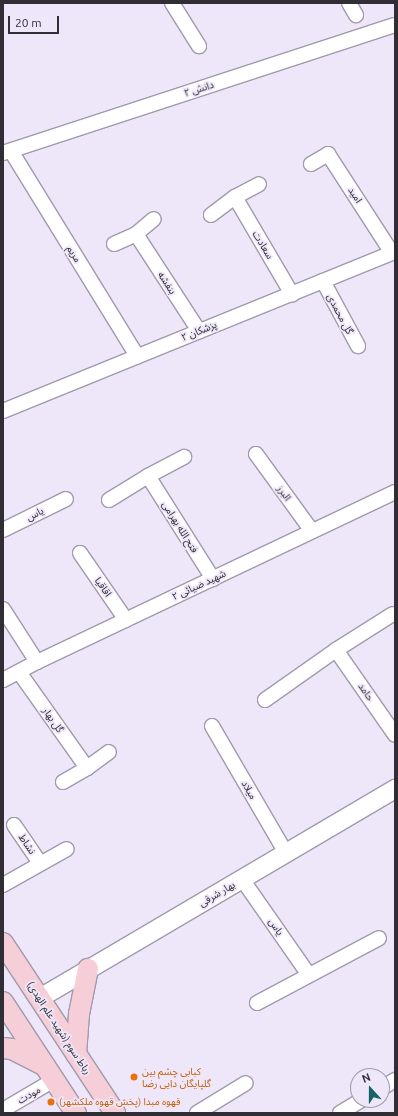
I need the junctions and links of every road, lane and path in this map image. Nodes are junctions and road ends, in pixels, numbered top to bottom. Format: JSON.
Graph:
{"nodes":[{"id":1,"x":172,"y":3,"type":"edge"},
{"id":2,"x":349,"y":3,"type":"edge"},
{"id":3,"x":356,"y":15,"type":"dead end"},
{"id":4,"x":395,"y":25,"type":"edge"},
{"id":5,"x":199,"y":46,"type":"dead end"},
{"id":6,"x":7,"y":152,"type":"edge"},
{"id":7,"x":311,"y":164,"type":"dead end"},
{"id":8,"x":258,"y":184,"type":"dead end"},
{"id":9,"x":235,"y":197,"type":"junction"},
{"id":10,"x":211,"y":215,"type":"dead end"},
{"id":11,"x":154,"y":219,"type":"dead end"},
{"id":12,"x":136,"y":234,"type":"junction"},
{"id":13,"x":114,"y":244,"type":"dead end"},
{"id":14,"x":394,"y":252,"type":"edge"},
{"id":15,"x":323,"y":281,"type":"junction"},
{"id":16,"x":292,"y":294,"type":"junction"},
{"id":17,"x":199,"y":331,"type":"junction"},
{"id":18,"x":358,"y":346,"type":"dead end"},
{"id":19,"x":137,"y":356,"type":"junction"},
{"id":20,"x":3,"y":410,"type":"edge"},
{"id":21,"x":256,"y":454,"type":"dead end"},
{"id":22,"x":184,"y":457,"type":"dead end"},
{"id":23,"x":148,"y":476,"type":"junction"},
{"id":24,"x":395,"y":492,"type":"edge"},
{"id":25,"x":66,"y":498,"type":"dead end"},
{"id":26,"x":109,"y":500,"type":"dead end"},
{"id":27,"x":3,"y":530,"type":"edge"},
{"id":28,"x":312,"y":531,"type":"junction"},
{"id":29,"x":80,"y":554,"type":"dead end"},
{"id":30,"x":213,"y":579,"type":"junction"},
{"id":31,"x":3,"y":609,"type":"edge"},
{"id":32,"x":393,"y":614,"type":"dead end"},
{"id":33,"x":126,"y":620,"type":"junction"},
{"id":34,"x":336,"y":650,"type":"junction"},
{"id":35,"x":37,"y":662,"type":"junction"},
{"id":36,"x":19,"y":672,"type":"junction"},
{"id":37,"x":3,"y":680,"type":"edge"},
{"id":38,"x":264,"y":700,"type":"dead end"},
{"id":39,"x":212,"y":726,"type":"dead end"},
{"id":40,"x":395,"y":735,"type":"edge"},
{"id":41,"x":109,"y":752,"type":"dead end"},
{"id":42,"x":87,"y":768,"type":"junction"},
{"id":43,"x":63,"y":782,"type":"dead end"},
{"id":44,"x":395,"y":789,"type":"edge"},
{"id":45,"x":14,"y":825,"type":"dead end"},
{"id":46,"x":67,"y":849,"type":"dead end"},
{"id":47,"x":286,"y":853,"type":"junction"},
{"id":48,"x":40,"y":863,"type":"junction"},
{"id":49,"x":242,"y":879,"type":"junction"},
{"id":50,"x":3,"y":885,"type":"edge"},
{"id":51,"x":379,"y":938,"type":"dead end"},
{"id":52,"x":3,"y":943,"type":"edge"},
{"id":53,"x":88,"y":970,"type":"junction"},
{"id":54,"x":309,"y":975,"type":"junction"},
{"id":55,"x":40,"y":998,"type":"junction"},
{"id":56,"x":257,"y":1003,"type":"dead end"},
{"id":57,"x":6,"y":1012,"type":"edge"},
{"id":58,"x":3,"y":1048,"type":"edge"},
{"id":59,"x":76,"y":1054,"type":"junction"},
{"id":60,"x":50,"y":1073,"type":"junction"},
{"id":61,"x":246,"y":1084,"type":"dead end"},
{"id":62,"x":350,"y":1107,"type":"edge"},
{"id":63,"x":3,"y":1110,"type":"edge"},
{"id":64,"x":76,"y":1113,"type":"edge"},
{"id":65,"x":115,"y":1113,"type":"edge"},
{"id":66,"x":197,"y":1113,"type":"edge"},
{"id":67,"x":340,"y":1113,"type":"edge"}],
"edges":[{"from":1,"to":5,"type":"street"},
{"from":2,"to":3,"type":"street"},
{"from":4,"to":6,"type":"street","name":"دانش ۲"},
{"from":6,"to":19,"type":"street","name":"مریم"},
{"from":7,"to":14,"type":"street","name":"امید"},
{"from":8,"to":9,"type":"street"},
{"from":9,"to":10,"type":"street"},
{"from":9,"to":16,"type":"street","name":"سعادت"},
{"from":11,"to":12,"type":"street"},
{"from":12,"to":13,"type":"street"},
{"from":12,"to":17,"type":"street","name":"بنفشه"},
{"from":14,"to":15,"type":"street","name":"پزشکان ۲"},
{"from":15,"to":16,"type":"street","name":"پزشکان ۲"},
{"from":15,"to":18,"type":"street","name":"گل محمدی"},
{"from":16,"to":17,"type":"street","name":"پزشکان ۲"},
{"from":17,"to":19,"type":"street","name":"پزشکان ۲"},
{"from":19,"to":20,"type":"street","name":"پزشکان ۲"},
{"from":21,"to":28,"type":"street","name":"البرز"},
{"from":22,"to":23,"type":"street"},
{"from":23,"to":26,"type":"street"},
{"from":23,"to":30,"type":"street","name":"فتح الله بهرامی"},
{"from":24,"to":28,"type":"street","name":"شهید ضیائی ۲"},
{"from":25,"to":27,"type":"street","name":"یاس"},
{"from":28,"to":30,"type":"street","name":"شهید ضیائی ۲"},
{"from":29,"to":33,"type":"street","name":"اقاقیا"},
{"from":30,"to":33,"type":"street","name":"شهید ضیائی ۲"},
{"from":31,"to":35,"type":"street"},
{"from":32,"to":34,"type":"street"},
{"from":33,"to":35,"type":"street","name":"شهید ضیائی ۲"},
{"from":34,"to":38,"type":"street"},
{"from":34,"to":40,"type":"street","name":"حامد"},
{"from":35,"to":36,"type":"street","name":"شهید ضیائی ۲"},
{"from":36,"to":37,"type":"street","name":"شهید ضیائی ۲"},
{"from":36,"to":42,"type":"street","name":"گل بهار"},
{"from":39,"to":47,"type":"street","name":"میلاد"},
{"from":41,"to":42,"type":"street"},
{"from":42,"to":43,"type":"street"},
{"from":44,"to":47,"type":"street","name":"بهار شرقی"},
{"from":45,"to":48,"type":"street","name":"نشاط"},
{"from":46,"to":48,"type":"street","name":"نشاط"},
{"from":47,"to":49,"type":"street","name":"بهار شرقی"},
{"from":48,"to":50,"type":"street","name":"نشاط"},
{"from":49,"to":53,"type":"street","name":"بهار شرقی"},
{"from":49,"to":54,"type":"street","name":"یاس"},
{"from":51,"to":54,"type":"street"},
{"from":52,"to":55,"type":"main road","name":"رباط سوم (شهید علم الهدی)"},
{"from":53,"to":55,"type":"street","name":"بهار شرقی"},
{"from":53,"to":59,"type":"main road"},
{"from":54,"to":56,"type":"street"},
{"from":55,"to":57,"type":"main road"},
{"from":55,"to":59,"type":"main road","name":"رباط سوم (شهید علم الهدی)"},
{"from":57,"to":60,"type":"main road"},
{"from":58,"to":60,"type":"main road"},
{"from":59,"to":65,"type":"main road","name":"رباط سوم (شهید علم الهدی)"},
{"from":60,"to":63,"type":"street","name":"مودت"},
{"from":60,"to":64,"type":"main road"},
{"from":61,"to":66,"type":"street"},
{"from":62,"to":67,"type":"street"}]}
